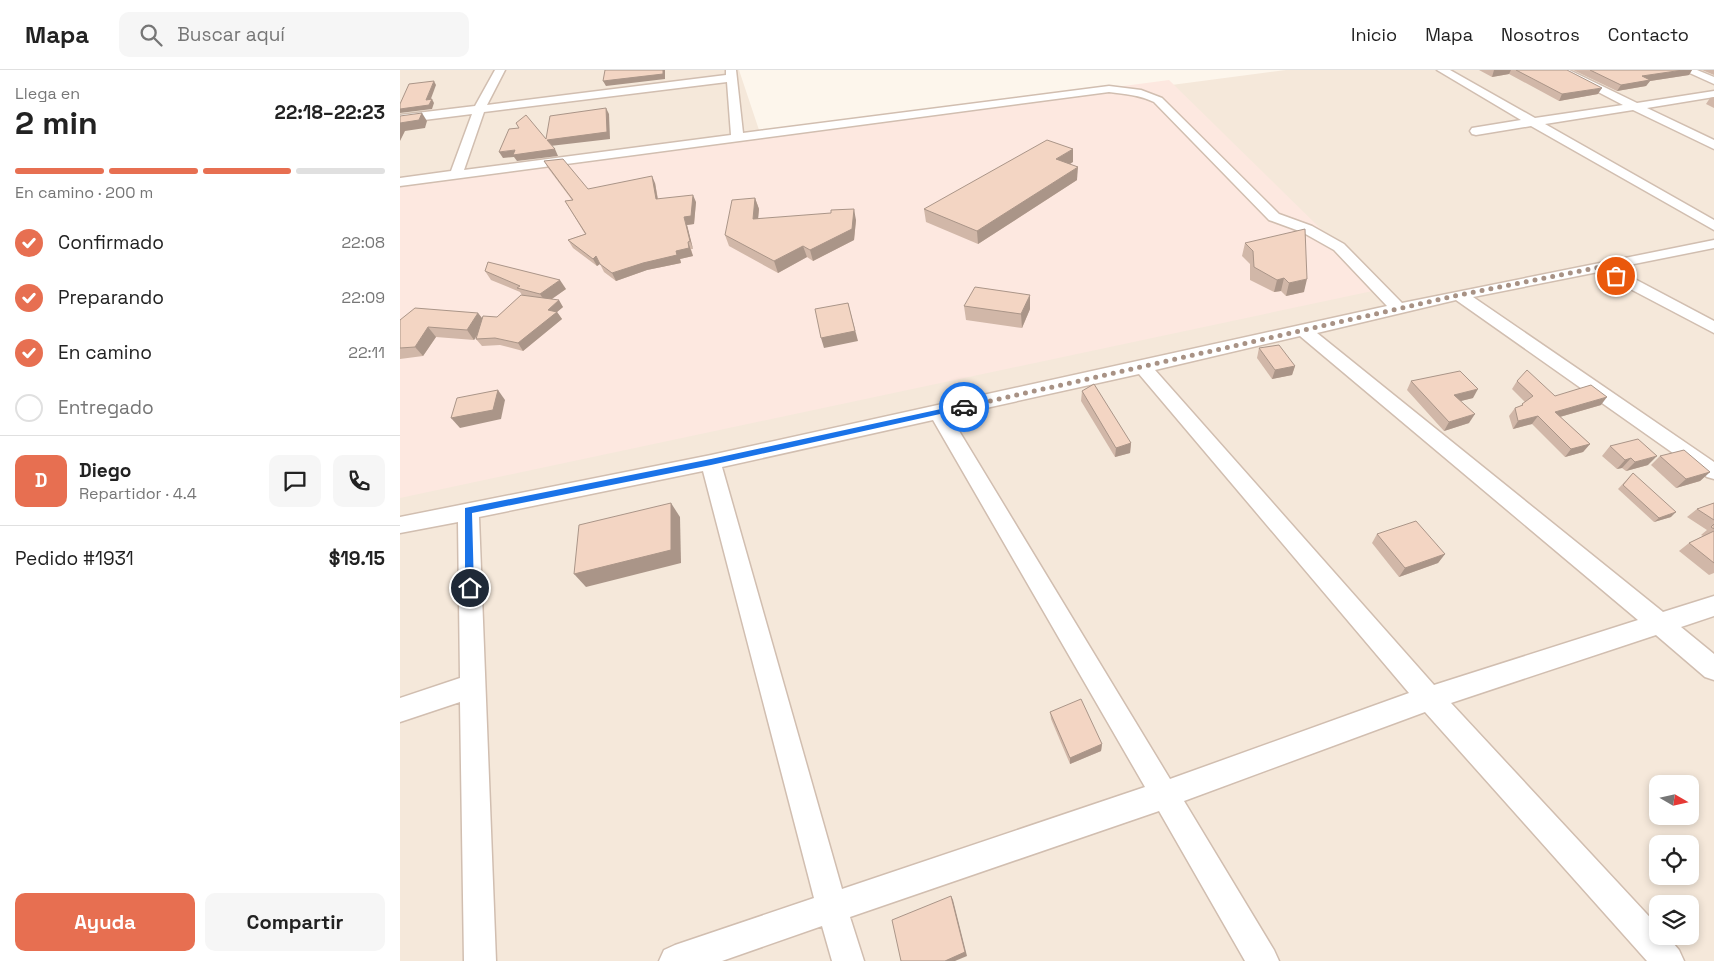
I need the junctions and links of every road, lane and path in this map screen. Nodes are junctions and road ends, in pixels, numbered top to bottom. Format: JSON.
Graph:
{"nodes":[{"id":1,"x":500,"y":70,"type":"edge"},
{"id":2,"x":1442,"y":70,"type":"edge"},
{"id":3,"x":1561,"y":70,"type":"edge"},
{"id":4,"x":1688,"y":70,"type":"edge"},
{"id":5,"x":731,"y":74,"type":"edge"},
{"id":6,"x":1714,"y":81,"type":"edge"},
{"id":7,"x":1714,"y":94,"type":"edge"},
{"id":8,"x":1634,"y":106,"type":"junction"},
{"id":9,"x":479,"y":109,"type":"junction"},
{"id":10,"x":400,"y":119,"type":"edge"},
{"id":11,"x":1533,"y":122,"type":"junction"},
{"id":12,"x":1476,"y":131,"type":"dead end"},
{"id":13,"x":737,"y":137,"type":"junction"},
{"id":14,"x":1714,"y":145,"type":"edge"},
{"id":15,"x":456,"y":175,"type":"junction"},
{"id":16,"x":400,"y":182,"type":"edge"},
{"id":17,"x":1714,"y":226,"type":"edge"},
{"id":18,"x":1714,"y":244,"type":"edge"},
{"id":19,"x":1600,"y":267,"type":"junction"},
{"id":20,"x":1459,"y":295,"type":"junction"},
{"id":21,"x":1399,"y":309,"type":"junction"},
{"id":22,"x":1714,"y":328,"type":"edge"},
{"id":23,"x":1304,"y":330,"type":"junction"},
{"id":24,"x":1143,"y":368,"type":"junction"},
{"id":25,"x":938,"y":412,"type":"junction"},
{"id":26,"x":711,"y":462,"type":"junction"},
{"id":27,"x":1714,"y":472,"type":"edge"},
{"id":28,"x":468,"y":511,"type":"junction"},
{"id":29,"x":400,"y":525,"type":"edge"},
{"id":30,"x":1714,"y":606,"type":"edge"},
{"id":31,"x":1659,"y":624,"type":"junction"},
{"id":32,"x":1714,"y":669,"type":"edge"},
{"id":33,"x":472,"y":686,"type":"junction"},
{"id":34,"x":1429,"y":698,"type":"junction"},
{"id":35,"x":400,"y":710,"type":"edge"},
{"id":36,"x":1164,"y":795,"type":"junction"},
{"id":37,"x":832,"y":908,"type":"junction"},
{"id":38,"x":480,"y":961,"type":"edge"},
{"id":39,"x":675,"y":961,"type":"edge"},
{"id":40,"x":848,"y":961,"type":"edge"},
{"id":41,"x":1263,"y":961,"type":"edge"},
{"id":42,"x":1668,"y":961,"type":"edge"}],
"edges":[{"from":1,"to":9,"type":"street"},
{"from":2,"to":11,"type":"street"},
{"from":3,"to":8,"type":"street"},
{"from":4,"to":6,"type":"street"},
{"from":5,"to":9,"type":"street"},
{"from":5,"to":13,"type":"street"},
{"from":7,"to":8,"type":"street"},
{"from":8,"to":11,"type":"street"},
{"from":8,"to":14,"type":"street"},
{"from":9,"to":10,"type":"street"},
{"from":9,"to":15,"type":"street"},
{"from":11,"to":12,"type":"street"},
{"from":11,"to":17,"type":"street"},
{"from":13,"to":15,"type":"street"},
{"from":13,"to":21,"type":"street"},
{"from":15,"to":16,"type":"street"},
{"from":18,"to":19,"type":"street"},
{"from":19,"to":20,"type":"street"},
{"from":19,"to":22,"type":"street"},
{"from":20,"to":21,"type":"street"},
{"from":20,"to":27,"type":"street"},
{"from":21,"to":23,"type":"street"},
{"from":23,"to":24,"type":"street"},
{"from":23,"to":31,"type":"street"},
{"from":24,"to":25,"type":"street"},
{"from":24,"to":34,"type":"street"},
{"from":25,"to":26,"type":"street"},
{"from":25,"to":36,"type":"street"},
{"from":26,"to":28,"type":"street"},
{"from":26,"to":37,"type":"street"},
{"from":28,"to":29,"type":"street"},
{"from":28,"to":33,"type":"street"},
{"from":30,"to":31,"type":"street"},
{"from":31,"to":32,"type":"street"},
{"from":31,"to":34,"type":"street"},
{"from":33,"to":35,"type":"street"},
{"from":33,"to":38,"type":"street"},
{"from":34,"to":36,"type":"street"},
{"from":34,"to":42,"type":"street"},
{"from":36,"to":37,"type":"street"},
{"from":36,"to":41,"type":"street"},
{"from":37,"to":39,"type":"street"},
{"from":37,"to":40,"type":"street"}]}
